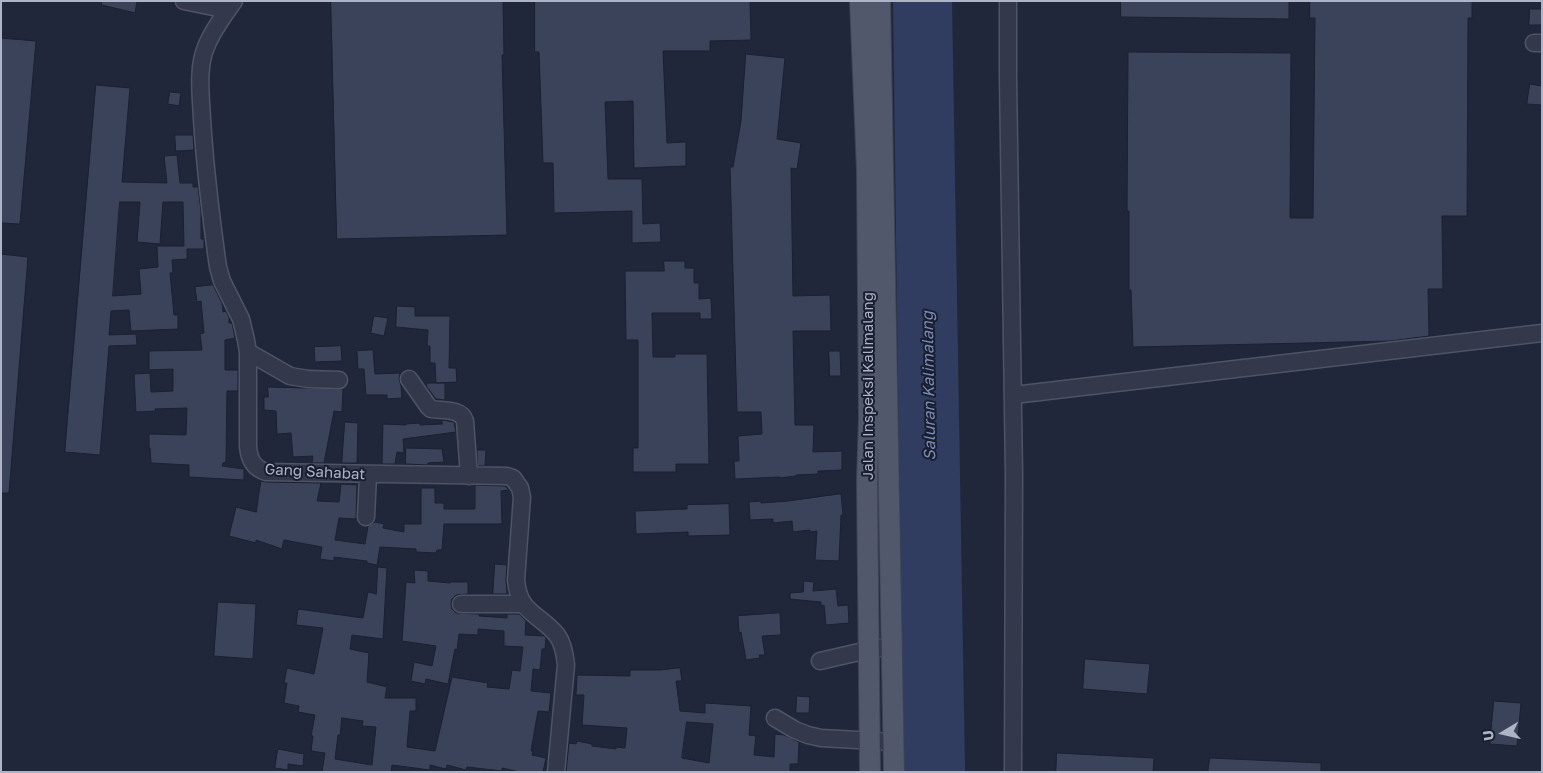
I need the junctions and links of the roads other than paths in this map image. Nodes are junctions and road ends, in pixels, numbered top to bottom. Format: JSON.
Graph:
{"nodes":[{"id":1,"x":184,"y":1,"type":"edge"},
{"id":2,"x":1008,"y":1,"type":"edge"},
{"id":3,"x":880,"y":2,"type":"edge"},
{"id":4,"x":860,"y":3,"type":"edge"},
{"id":5,"x":231,"y":6,"type":"edge"},
{"id":6,"x":1542,"y":333,"type":"edge"},
{"id":7,"x":248,"y":352,"type":"junction"},
{"id":8,"x":409,"y":379,"type":"dead end"},
{"id":9,"x":339,"y":380,"type":"dead end"},
{"id":10,"x":1014,"y":396,"type":"junction"},
{"id":11,"x":368,"y":474,"type":"junction"},
{"id":12,"x":468,"y":476,"type":"junction"},
{"id":13,"x":366,"y":517,"type":"dead end"},
{"id":14,"x":460,"y":604,"type":"dead end"},
{"id":15,"x":523,"y":604,"type":"junction"},
{"id":16,"x":892,"y":646,"type":"junction"},
{"id":17,"x":868,"y":650,"type":"junction"},
{"id":18,"x":820,"y":661,"type":"dead end"},
{"id":19,"x":775,"y":718,"type":"dead end"},
{"id":20,"x":870,"y":741,"type":"junction"},
{"id":21,"x":894,"y":742,"type":"junction"},
{"id":22,"x":556,"y":772,"type":"edge"},
{"id":23,"x":870,"y":772,"type":"edge"},
{"id":24,"x":894,"y":772,"type":"edge"},
{"id":25,"x":1013,"y":772,"type":"edge"}],
"edges":[{"from":1,"to":5,"type":"street"},
{"from":2,"to":10,"type":"street"},
{"from":3,"to":4,"type":"main road"},
{"from":3,"to":16,"type":"main road","name":"Jalan Inspeksi Kalimalang"},
{"from":4,"to":17,"type":"main road","name":"Jalan Inspeksi Kalimalang"},
{"from":5,"to":7,"type":"street","name":"Gang Sahabat"},
{"from":6,"to":10,"type":"street"},
{"from":7,"to":9,"type":"street"},
{"from":7,"to":11,"type":"street","name":"Gang Sahabat"},
{"from":8,"to":12,"type":"street"},
{"from":10,"to":25,"type":"street"},
{"from":11,"to":12,"type":"street","name":"Gang Sahabat"},
{"from":11,"to":13,"type":"street"},
{"from":12,"to":15,"type":"street","name":"Gang Sahabat"},
{"from":14,"to":15,"type":"street"},
{"from":15,"to":22,"type":"street"},
{"from":16,"to":17,"type":"street"},
{"from":16,"to":21,"type":"main road","name":"Jalan Inspeksi Kalimalang"},
{"from":17,"to":18,"type":"street"},
{"from":17,"to":20,"type":"main road","name":"Jalan Inspeksi Kalimalang"},
{"from":19,"to":20,"type":"street"},
{"from":20,"to":21,"type":"street"},
{"from":20,"to":23,"type":"main road","name":"Jalan Inspeksi Kalimalang"},
{"from":21,"to":24,"type":"main road","name":"Jalan Inspeksi Kalimalang"}]}
